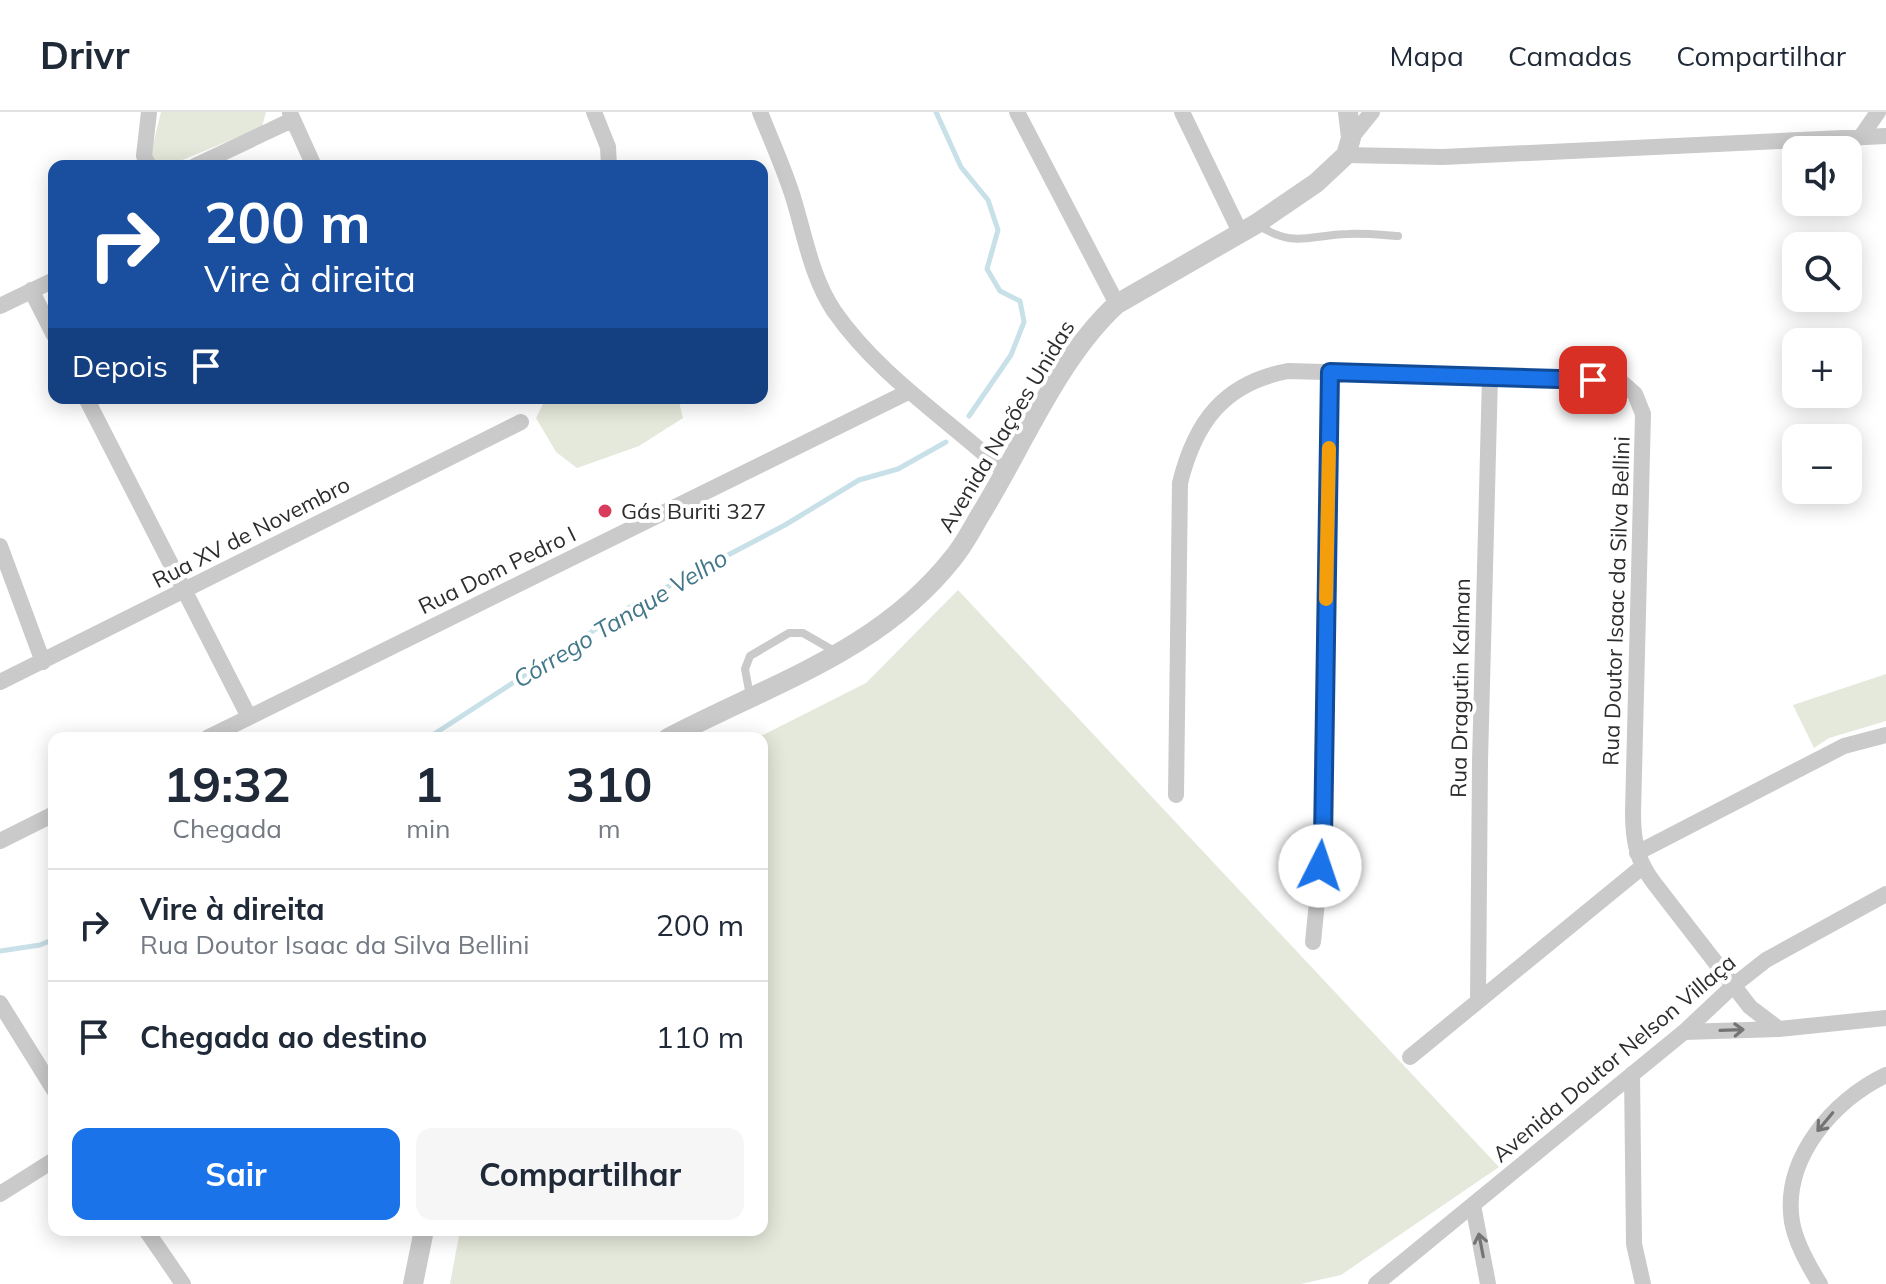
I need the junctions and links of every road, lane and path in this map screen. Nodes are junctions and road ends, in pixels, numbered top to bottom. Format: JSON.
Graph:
{"nodes":[{"id":1,"x":149,"y":112,"type":"edge"},
{"id":2,"x":594,"y":112,"type":"edge"},
{"id":3,"x":760,"y":112,"type":"edge"},
{"id":4,"x":1017,"y":112,"type":"edge"},
{"id":5,"x":1182,"y":112,"type":"edge"},
{"id":6,"x":1348,"y":112,"type":"edge"},
{"id":7,"x":1372,"y":112,"type":"edge"},
{"id":8,"x":1878,"y":112,"type":"edge"},
{"id":9,"x":291,"y":116,"type":"edge"},
{"id":10,"x":1861,"y":136,"type":"edge"},
{"id":11,"x":1886,"y":136,"type":"edge"},
{"id":12,"x":1862,"y":138,"type":"edge"},
{"id":13,"x":1782,"y":142,"type":"edge"},
{"id":14,"x":1348,"y":146,"type":"junction"},
{"id":15,"x":146,"y":160,"type":"edge"},
{"id":16,"x":207,"y":160,"type":"edge"},
{"id":17,"x":311,"y":160,"type":"edge"},
{"id":18,"x":609,"y":160,"type":"edge"},
{"id":19,"x":1248,"y":228,"type":"junction"},
{"id":20,"x":1398,"y":236,"type":"dead end"},
{"id":21,"x":48,"y":283,"type":"edge"},
{"id":22,"x":31,"y":290,"type":"junction"},
{"id":23,"x":1117,"y":304,"type":"junction"},
{"id":24,"x":0,"y":306,"type":"edge"},
{"id":25,"x":48,"y":323,"type":"edge"},
{"id":26,"x":1330,"y":372,"type":"junction"},
{"id":27,"x":1490,"y":376,"type":"junction"},
{"id":28,"x":908,"y":392,"type":"junction"},
{"id":29,"x":89,"y":404,"type":"edge"},
{"id":30,"x":521,"y":422,"type":"dead end"},
{"id":31,"x":1006,"y":473,"type":"junction"},
{"id":32,"x":0,"y":546,"type":"edge"},
{"id":33,"x":184,"y":590,"type":"junction"},
{"id":34,"x":840,"y":654,"type":"junction"},
{"id":35,"x":43,"y":662,"type":"junction"},
{"id":36,"x":0,"y":682,"type":"edge"},
{"id":37,"x":751,"y":697,"type":"junction"},
{"id":38,"x":249,"y":717,"type":"junction"},
{"id":39,"x":219,"y":732,"type":"edge"},
{"id":40,"x":680,"y":732,"type":"edge"},
{"id":41,"x":1886,"y":735,"type":"edge"},
{"id":42,"x":1176,"y":795,"type":"dead end"},
{"id":43,"x":48,"y":817,"type":"edge"},
{"id":44,"x":0,"y":841,"type":"edge"},
{"id":45,"x":1639,"y":860,"type":"junction"},
{"id":46,"x":1886,"y":894,"type":"edge"},
{"id":47,"x":1313,"y":942,"type":"dead end"},
{"id":48,"x":1733,"y":986,"type":"junction"},
{"id":49,"x":1478,"y":1001,"type":"junction"},
{"id":50,"x":0,"y":1003,"type":"edge"},
{"id":51,"x":1886,"y":1018,"type":"edge"},
{"id":52,"x":6,"y":1024,"type":"edge"},
{"id":53,"x":1779,"y":1029,"type":"junction"},
{"id":54,"x":1684,"y":1032,"type":"junction"},
{"id":55,"x":1410,"y":1057,"type":"dead end"},
{"id":56,"x":1632,"y":1074,"type":"junction"},
{"id":57,"x":1886,"y":1075,"type":"edge"},
{"id":58,"x":48,"y":1082,"type":"edge"},
{"id":59,"x":48,"y":1164,"type":"edge"},
{"id":60,"x":0,"y":1194,"type":"edge"},
{"id":61,"x":1473,"y":1205,"type":"junction"},
{"id":62,"x":150,"y":1236,"type":"edge"},
{"id":63,"x":423,"y":1236,"type":"edge"},
{"id":64,"x":1380,"y":1280,"type":"edge"},
{"id":65,"x":183,"y":1284,"type":"edge"},
{"id":66,"x":413,"y":1284,"type":"edge"},
{"id":67,"x":1362,"y":1284,"type":"edge"},
{"id":68,"x":1488,"y":1284,"type":"edge"},
{"id":69,"x":1643,"y":1284,"type":"edge"},
{"id":70,"x":1820,"y":1284,"type":"edge"}],
"edges":[{"from":1,"to":15,"type":"street"},
{"from":2,"to":18,"type":"street"},
{"from":3,"to":28,"type":"street"},
{"from":4,"to":23,"type":"street"},
{"from":5,"to":19,"type":"street"},
{"from":6,"to":14,"type":"street"},
{"from":7,"to":14,"type":"street"},
{"from":8,"to":10,"type":"street"},
{"from":9,"to":16,"type":"street"},
{"from":9,"to":17,"type":"street"},
{"from":11,"to":12,"type":"street"},
{"from":13,"to":14,"type":"street"},
{"from":14,"to":19,"type":"street","name":"Avenida Nações Unidas"},
{"from":19,"to":20,"type":"lane"},
{"from":19,"to":23,"type":"street","name":"Avenida Nações Unidas"},
{"from":21,"to":22,"type":"street"},
{"from":22,"to":24,"type":"street"},
{"from":22,"to":25,"type":"street"},
{"from":23,"to":31,"type":"street","name":"Avenida Nações Unidas"},
{"from":26,"to":27,"type":"street","name":"Rua Doutor Isaac da Silva Bellini"},
{"from":26,"to":42,"type":"street","name":"Rua Doutor Isaac da Silva Bellini"},
{"from":26,"to":47,"type":"street"},
{"from":27,"to":45,"type":"street","name":"Rua Doutor Isaac da Silva Bellini"},
{"from":27,"to":49,"type":"street","name":"Rua Dragutin Kalman"},
{"from":28,"to":31,"type":"street"},
{"from":28,"to":38,"type":"street","name":"Rua Dom Pedro I"},
{"from":29,"to":33,"type":"street"},
{"from":30,"to":33,"type":"street","name":"Rua XV de Novembro"},
{"from":31,"to":34,"type":"street","name":"Avenida Nações Unidas"},
{"from":32,"to":35,"type":"street"},
{"from":33,"to":35,"type":"street","name":"Rua XV de Novembro"},
{"from":33,"to":38,"type":"street"},
{"from":34,"to":37,"type":"street","name":"Avenida Nações Unidas"},
{"from":34,"to":37,"type":"lane"},
{"from":35,"to":36,"type":"street","name":"Rua XV de Novembro"},
{"from":37,"to":40,"type":"street","name":"Avenida Nações Unidas"},
{"from":38,"to":39,"type":"street","name":"Rua Dom Pedro I"},
{"from":41,"to":45,"type":"street"},
{"from":43,"to":44,"type":"street"},
{"from":45,"to":48,"type":"street"},
{"from":45,"to":49,"type":"street"},
{"from":46,"to":48,"type":"street","name":"Avenida Doutor Nelson Villaça"},
{"from":48,"to":53,"type":"street"},
{"from":48,"to":54,"type":"street","name":"Avenida Doutor Nelson Villaça"},
{"from":49,"to":55,"type":"street"},
{"from":50,"to":52,"type":"street"},
{"from":51,"to":53,"type":"street"},
{"from":52,"to":58,"type":"street"},
{"from":54,"to":53,"type":"street","one_way":true},
{"from":54,"to":56,"type":"street","name":"Avenida Doutor Nelson Villaça"},
{"from":56,"to":61,"type":"street","name":"Avenida Doutor Nelson Villaça"},
{"from":56,"to":69,"type":"street"},
{"from":57,"to":70,"type":"street","one_way":true},
{"from":59,"to":60,"type":"street"},
{"from":61,"to":64,"type":"street","name":"Avenida Doutor Nelson Villaça"},
{"from":68,"to":61,"type":"street","one_way":true},
{"from":62,"to":65,"type":"street"},
{"from":63,"to":66,"type":"street"},
{"from":64,"to":67,"type":"street","name":"Avenida Doutor Nelson Villaça"}]}
